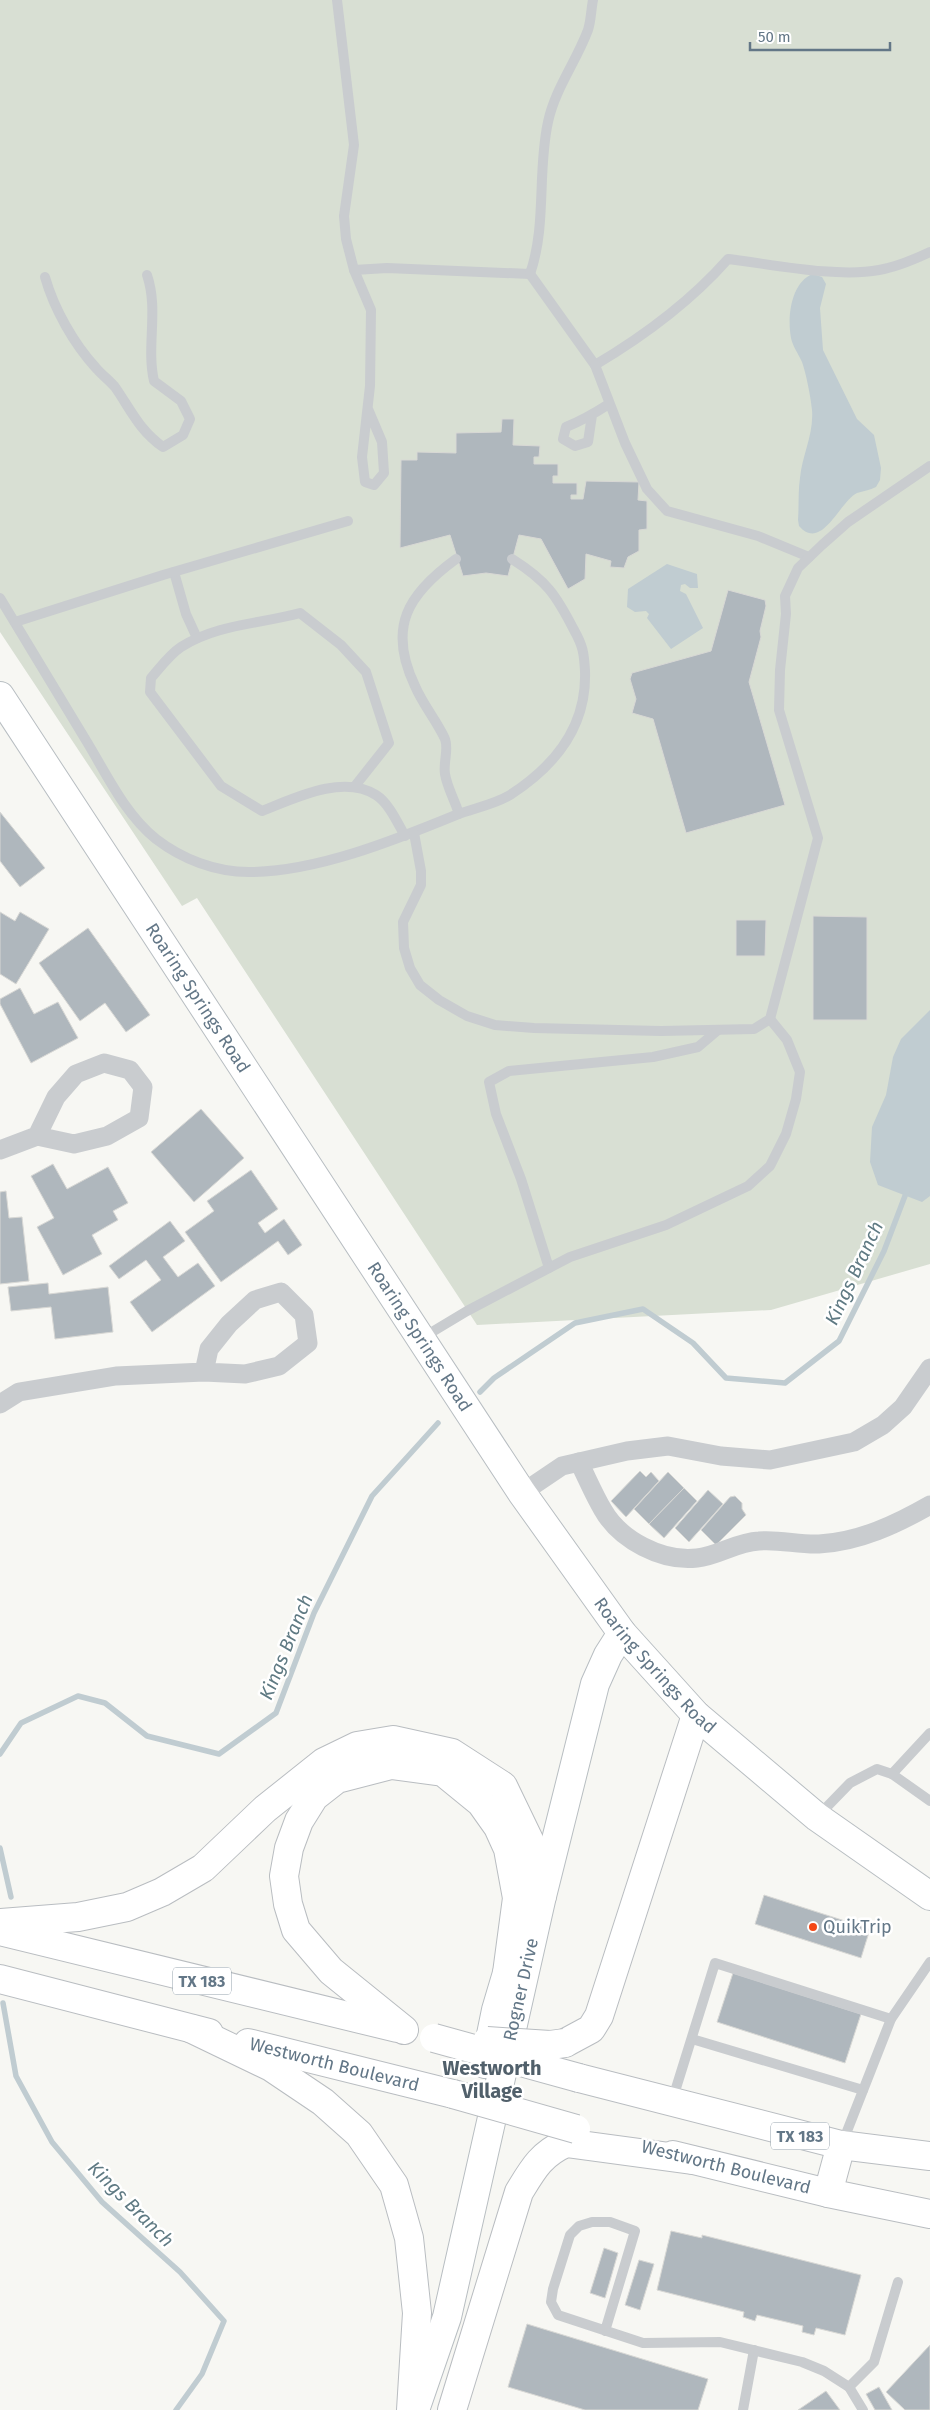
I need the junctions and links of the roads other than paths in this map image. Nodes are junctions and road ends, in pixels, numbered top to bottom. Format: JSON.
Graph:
{"nodes":[{"id":1,"x":337,"y":0,"type":"edge"},
{"id":2,"x":593,"y":0,"type":"edge"},
{"id":3,"x":930,"y":252,"type":"edge"},
{"id":4,"x":354,"y":270,"type":"junction"},
{"id":5,"x":530,"y":274,"type":"junction"},
{"id":6,"x":147,"y":276,"type":"dead end"},
{"id":7,"x":45,"y":277,"type":"dead end"},
{"id":8,"x":595,"y":365,"type":"junction"},
{"id":9,"x":609,"y":404,"type":"junction"},
{"id":10,"x":368,"y":409,"type":"junction"},
{"id":11,"x":592,"y":415,"type":"dead end"},
{"id":12,"x":930,"y":466,"type":"edge"},
{"id":13,"x":348,"y":521,"type":"dead end"},
{"id":14,"x":810,"y":557,"type":"junction"},
{"id":15,"x":456,"y":559,"type":"dead end"},
{"id":16,"x":512,"y":559,"type":"dead end"},
{"id":17,"x":174,"y":572,"type":"junction"},
{"id":18,"x":0,"y":598,"type":"edge"},
{"id":19,"x":15,"y":622,"type":"junction"},
{"id":20,"x":197,"y":638,"type":"junction"},
{"id":21,"x":0,"y":696,"type":"edge"},
{"id":22,"x":355,"y":786,"type":"junction"},
{"id":23,"x":459,"y":814,"type":"junction"},
{"id":24,"x":410,"y":834,"type":"junction"},
{"id":25,"x":770,"y":1019,"type":"junction"},
{"id":26,"x":718,"y":1030,"type":"junction"},
{"id":27,"x":37,"y":1136,"type":"junction"},
{"id":28,"x":0,"y":1150,"type":"edge"},
{"id":29,"x":549,"y":1268,"type":"junction"},
{"id":30,"x":421,"y":1339,"type":"junction"},
{"id":31,"x":204,"y":1372,"type":"junction"},
{"id":32,"x":927,"y":1378,"type":"edge"},
{"id":33,"x":0,"y":1404,"type":"edge"},
{"id":34,"x":579,"y":1462,"type":"junction"},
{"id":35,"x":522,"y":1493,"type":"junction"},
{"id":36,"x":930,"y":1505,"type":"edge"},
{"id":37,"x":622,"y":1633,"type":"junction"},
{"id":38,"x":696,"y":1715,"type":"junction"},
{"id":39,"x":930,"y":1733,"type":"edge"},
{"id":40,"x":892,"y":1774,"type":"junction"},
{"id":41,"x":930,"y":1801,"type":"edge"},
{"id":42,"x":818,"y":1817,"type":"junction"},
{"id":43,"x":542,"y":1896,"type":"junction"},
{"id":44,"x":930,"y":1896,"type":"edge"},
{"id":45,"x":0,"y":1923,"type":"edge"},
{"id":46,"x":0,"y":1931,"type":"edge"},
{"id":47,"x":930,"y":1962,"type":"edge"},
{"id":48,"x":0,"y":1980,"type":"edge"},
{"id":49,"x":891,"y":2019,"type":"junction"},
{"id":50,"x":192,"y":2029,"type":"junction"},
{"id":51,"x":404,"y":2030,"type":"junction"},
{"id":52,"x":434,"y":2038,"type":"junction"},
{"id":53,"x":692,"y":2038,"type":"junction"},
{"id":54,"x":863,"y":2090,"type":"junction"},
{"id":55,"x":672,"y":2102,"type":"junction"},
{"id":56,"x":841,"y":2145,"type":"junction"},
{"id":57,"x":930,"y":2156,"type":"edge"},
{"id":58,"x":692,"y":2160,"type":"junction"},
{"id":59,"x":828,"y":2193,"type":"junction"},
{"id":60,"x":887,"y":2206,"type":"junction"},
{"id":61,"x":930,"y":2214,"type":"edge"},
{"id":62,"x":930,"y":2219,"type":"edge"},
{"id":63,"x":898,"y":2282,"type":"dead end"},
{"id":64,"x":606,"y":2331,"type":"junction"},
{"id":65,"x":754,"y":2350,"type":"junction"},
{"id":66,"x":849,"y":2387,"type":"junction"},
{"id":67,"x":413,"y":2410,"type":"edge"},
{"id":68,"x":452,"y":2410,"type":"edge"},
{"id":69,"x":743,"y":2410,"type":"edge"},
{"id":70,"x":863,"y":2410,"type":"edge"}],
"edges":[{"from":1,"to":4,"type":"lane"},
{"from":2,"to":5,"type":"lane"},
{"from":3,"to":8,"type":"lane"},
{"from":4,"to":5,"type":"lane"},
{"from":4,"to":10,"type":"lane"},
{"from":5,"to":8,"type":"lane"},
{"from":6,"to":7,"type":"lane"},
{"from":8,"to":9,"type":"lane"},
{"from":9,"to":11,"type":"lane"},
{"from":9,"to":14,"type":"lane"},
{"from":10,"to":10,"type":"lane"},
{"from":12,"to":14,"type":"lane"},
{"from":13,"to":17,"type":"lane"},
{"from":14,"to":25,"type":"lane"},
{"from":15,"to":23,"type":"lane"},
{"from":16,"to":23,"type":"lane"},
{"from":17,"to":19,"type":"lane"},
{"from":17,"to":20,"type":"lane"},
{"from":18,"to":19,"type":"lane"},
{"from":19,"to":24,"type":"lane"},
{"from":20,"to":22,"type":"lane"},
{"from":20,"to":22,"type":"lane"},
{"from":21,"to":30,"type":"main road","name":"Roaring Springs Road"},
{"from":22,"to":24,"type":"lane"},
{"from":23,"to":24,"type":"lane"},
{"from":24,"to":26,"type":"lane"},
{"from":25,"to":26,"type":"lane"},
{"from":25,"to":29,"type":"lane"},
{"from":26,"to":29,"type":"lane"},
{"from":27,"to":27,"type":"street"},
{"from":27,"to":28,"type":"street"},
{"from":29,"to":30,"type":"lane"},
{"from":30,"to":35,"type":"main road","name":"Roaring Springs Road"},
{"from":31,"to":31,"type":"street"},
{"from":31,"to":33,"type":"street"},
{"from":32,"to":34,"type":"street"},
{"from":34,"to":35,"type":"street"},
{"from":34,"to":36,"type":"street"},
{"from":35,"to":37,"type":"main road","name":"Roaring Springs Road"},
{"from":37,"to":38,"type":"main road","name":"Roaring Springs Road"},
{"from":37,"to":43,"type":"main road","name":"Rogner Drive"},
{"from":38,"to":42,"type":"main road","name":"Roaring Springs Road"},
{"from":38,"to":52,"type":"main road","bridge":true},
{"from":39,"to":40,"type":"lane"},
{"from":40,"to":41,"type":"lane"},
{"from":40,"to":42,"type":"lane"},
{"from":42,"to":44,"type":"main road","name":"Roaring Springs Road"},
{"from":43,"to":45,"type":"main road"},
{"from":43,"to":67,"type":"main road","name":"Rogner Drive"},
{"from":46,"to":51,"type":"main road","number":"TX 183"},
{"from":47,"to":49,"type":"lane"},
{"from":48,"to":50,"type":"main road","name":"Westworth Boulevard"},
{"from":49,"to":53,"type":"lane"},
{"from":49,"to":54,"type":"lane"},
{"from":50,"to":58,"type":"main road","name":"Westworth Boulevard","bridge":true},
{"from":50,"to":67,"type":"main road"},
{"from":51,"to":52,"type":"main road","number":"TX 183"},
{"from":51,"to":67,"type":"main road","name":"Rogner Drive"},
{"from":52,"to":55,"type":"main road","number":"TX 183","bridge":true},
{"from":53,"to":54,"type":"lane"},
{"from":53,"to":55,"type":"lane"},
{"from":54,"to":56,"type":"lane"},
{"from":55,"to":56,"type":"main road","number":"TX 183"},
{"from":56,"to":57,"type":"main road","number":"TX 183"},
{"from":56,"to":59,"type":"main road"},
{"from":58,"to":59,"type":"main road","name":"Westworth Boulevard"},
{"from":58,"to":68,"type":"main road"},
{"from":59,"to":60,"type":"main road","name":"Westworth Boulevard"},
{"from":60,"to":61,"type":"main road","name":"Westworth Boulevard"},
{"from":60,"to":62,"type":"main road"},
{"from":63,"to":66,"type":"lane"},
{"from":64,"to":64,"type":"lane"},
{"from":64,"to":65,"type":"lane"},
{"from":65,"to":66,"type":"lane"},
{"from":65,"to":69,"type":"lane"},
{"from":66,"to":70,"type":"lane"}]}
